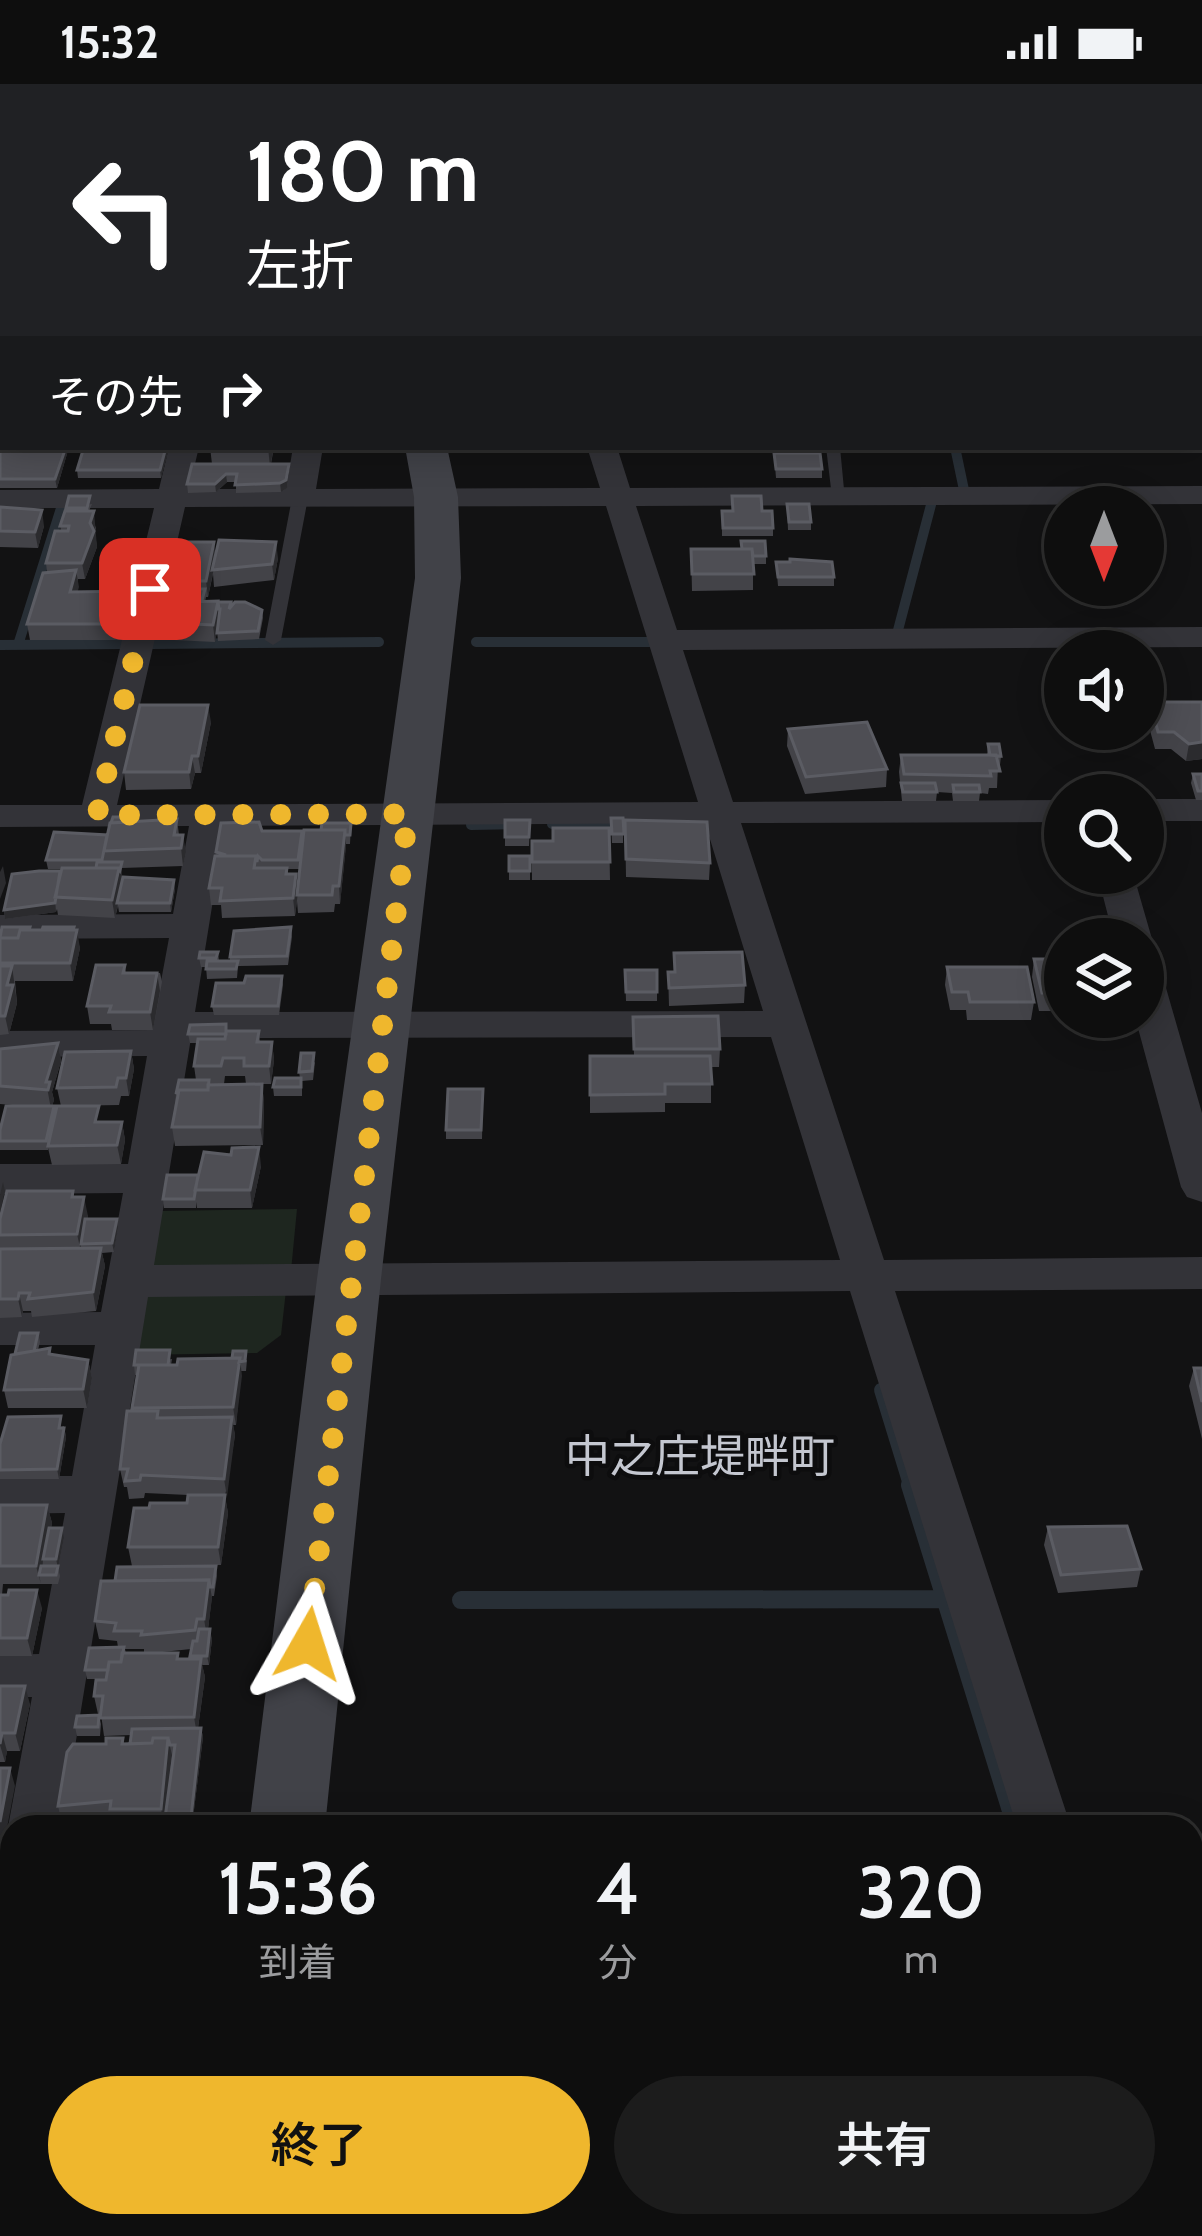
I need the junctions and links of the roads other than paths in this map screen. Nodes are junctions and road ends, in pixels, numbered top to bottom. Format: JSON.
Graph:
{"nodes":[{"id":1,"x":183,"y":450,"type":"edge"},
{"id":2,"x":308,"y":450,"type":"edge"},
{"id":3,"x":427,"y":450,"type":"edge"},
{"id":4,"x":603,"y":450,"type":"edge"},
{"id":5,"x":832,"y":450,"type":"edge"},
{"id":6,"x":1202,"y":495,"type":"edge"},
{"id":7,"x":618,"y":496,"type":"junction"},
{"id":8,"x":840,"y":496,"type":"junction"},
{"id":9,"x":436,"y":497,"type":"junction"},
{"id":10,"x":172,"y":498,"type":"junction"},
{"id":11,"x":300,"y":498,"type":"junction"},
{"id":12,"x":0,"y":499,"type":"edge"},
{"id":13,"x":1202,"y":638,"type":"edge"},
{"id":14,"x":273,"y":640,"type":"dead end"},
{"id":15,"x":665,"y":640,"type":"junction"},
{"id":16,"x":1164,"y":810,"type":"edge"},
{"id":17,"x":1202,"y":810,"type":"edge"},
{"id":18,"x":1044,"y":811,"type":"edge"},
{"id":19,"x":722,"y":812,"type":"junction"},
{"id":20,"x":408,"y":814,"type":"junction"},
{"id":21,"x":97,"y":815,"type":"junction"},
{"id":22,"x":209,"y":815,"type":"junction"},
{"id":23,"x":0,"y":816,"type":"edge"},
{"id":24,"x":190,"y":926,"type":"junction"},
{"id":25,"x":0,"y":927,"type":"edge"},
{"id":26,"x":789,"y":1024,"type":"junction"},
{"id":27,"x":381,"y":1026,"type":"junction"},
{"id":28,"x":171,"y":1034,"type":"junction"},
{"id":29,"x":1161,"y":1038,"type":"edge"},
{"id":30,"x":0,"y":1044,"type":"edge"},
{"id":31,"x":146,"y":1178,"type":"junction"},
{"id":32,"x":0,"y":1179,"type":"edge"},
{"id":33,"x":1202,"y":1187,"type":"edge"},
{"id":34,"x":1202,"y":1273,"type":"edge"},
{"id":35,"x":869,"y":1275,"type":"junction"},
{"id":36,"x":349,"y":1279,"type":"junction"},
{"id":37,"x":125,"y":1305,"type":"junction"},
{"id":38,"x":0,"y":1329,"type":"edge"},
{"id":39,"x":92,"y":1494,"type":"junction"},
{"id":40,"x":0,"y":1495,"type":"edge"},
{"id":41,"x":61,"y":1675,"type":"junction"},
{"id":42,"x":0,"y":1676,"type":"edge"},
{"id":43,"x":37,"y":1815,"type":"edge"},
{"id":44,"x":287,"y":1815,"type":"edge"},
{"id":45,"x":1040,"y":1815,"type":"edge"}],
"edges":[{"from":1,"to":10,"type":"street"},
{"from":2,"to":11,"type":"street"},
{"from":3,"to":9,"type":"street"},
{"from":4,"to":7,"type":"street"},
{"from":5,"to":8,"type":"lane"},
{"from":6,"to":8,"type":"street"},
{"from":7,"to":8,"type":"street"},
{"from":7,"to":9,"type":"street"},
{"from":7,"to":15,"type":"street"},
{"from":9,"to":11,"type":"street"},
{"from":9,"to":20,"type":"street"},
{"from":10,"to":11,"type":"street"},
{"from":10,"to":12,"type":"street"},
{"from":10,"to":21,"type":"street"},
{"from":11,"to":14,"type":"lane"},
{"from":13,"to":15,"type":"street"},
{"from":15,"to":19,"type":"street"},
{"from":16,"to":17,"type":"street"},
{"from":18,"to":19,"type":"street"},
{"from":19,"to":20,"type":"street"},
{"from":19,"to":26,"type":"street"},
{"from":20,"to":22,"type":"street"},
{"from":20,"to":27,"type":"street"},
{"from":21,"to":22,"type":"street"},
{"from":21,"to":23,"type":"street"},
{"from":22,"to":24,"type":"street"},
{"from":24,"to":25,"type":"street"},
{"from":24,"to":28,"type":"street"},
{"from":26,"to":27,"type":"street"},
{"from":26,"to":35,"type":"street"},
{"from":27,"to":28,"type":"street"},
{"from":27,"to":36,"type":"street"},
{"from":28,"to":30,"type":"street"},
{"from":28,"to":31,"type":"street"},
{"from":29,"to":33,"type":"street"},
{"from":31,"to":32,"type":"street"},
{"from":31,"to":37,"type":"street"},
{"from":34,"to":35,"type":"street"},
{"from":35,"to":36,"type":"street"},
{"from":35,"to":45,"type":"street"},
{"from":36,"to":37,"type":"street"},
{"from":36,"to":44,"type":"street"},
{"from":37,"to":38,"type":"street"},
{"from":37,"to":39,"type":"street"},
{"from":39,"to":40,"type":"street"},
{"from":39,"to":41,"type":"street"},
{"from":41,"to":42,"type":"street"},
{"from":41,"to":43,"type":"street"}]}
